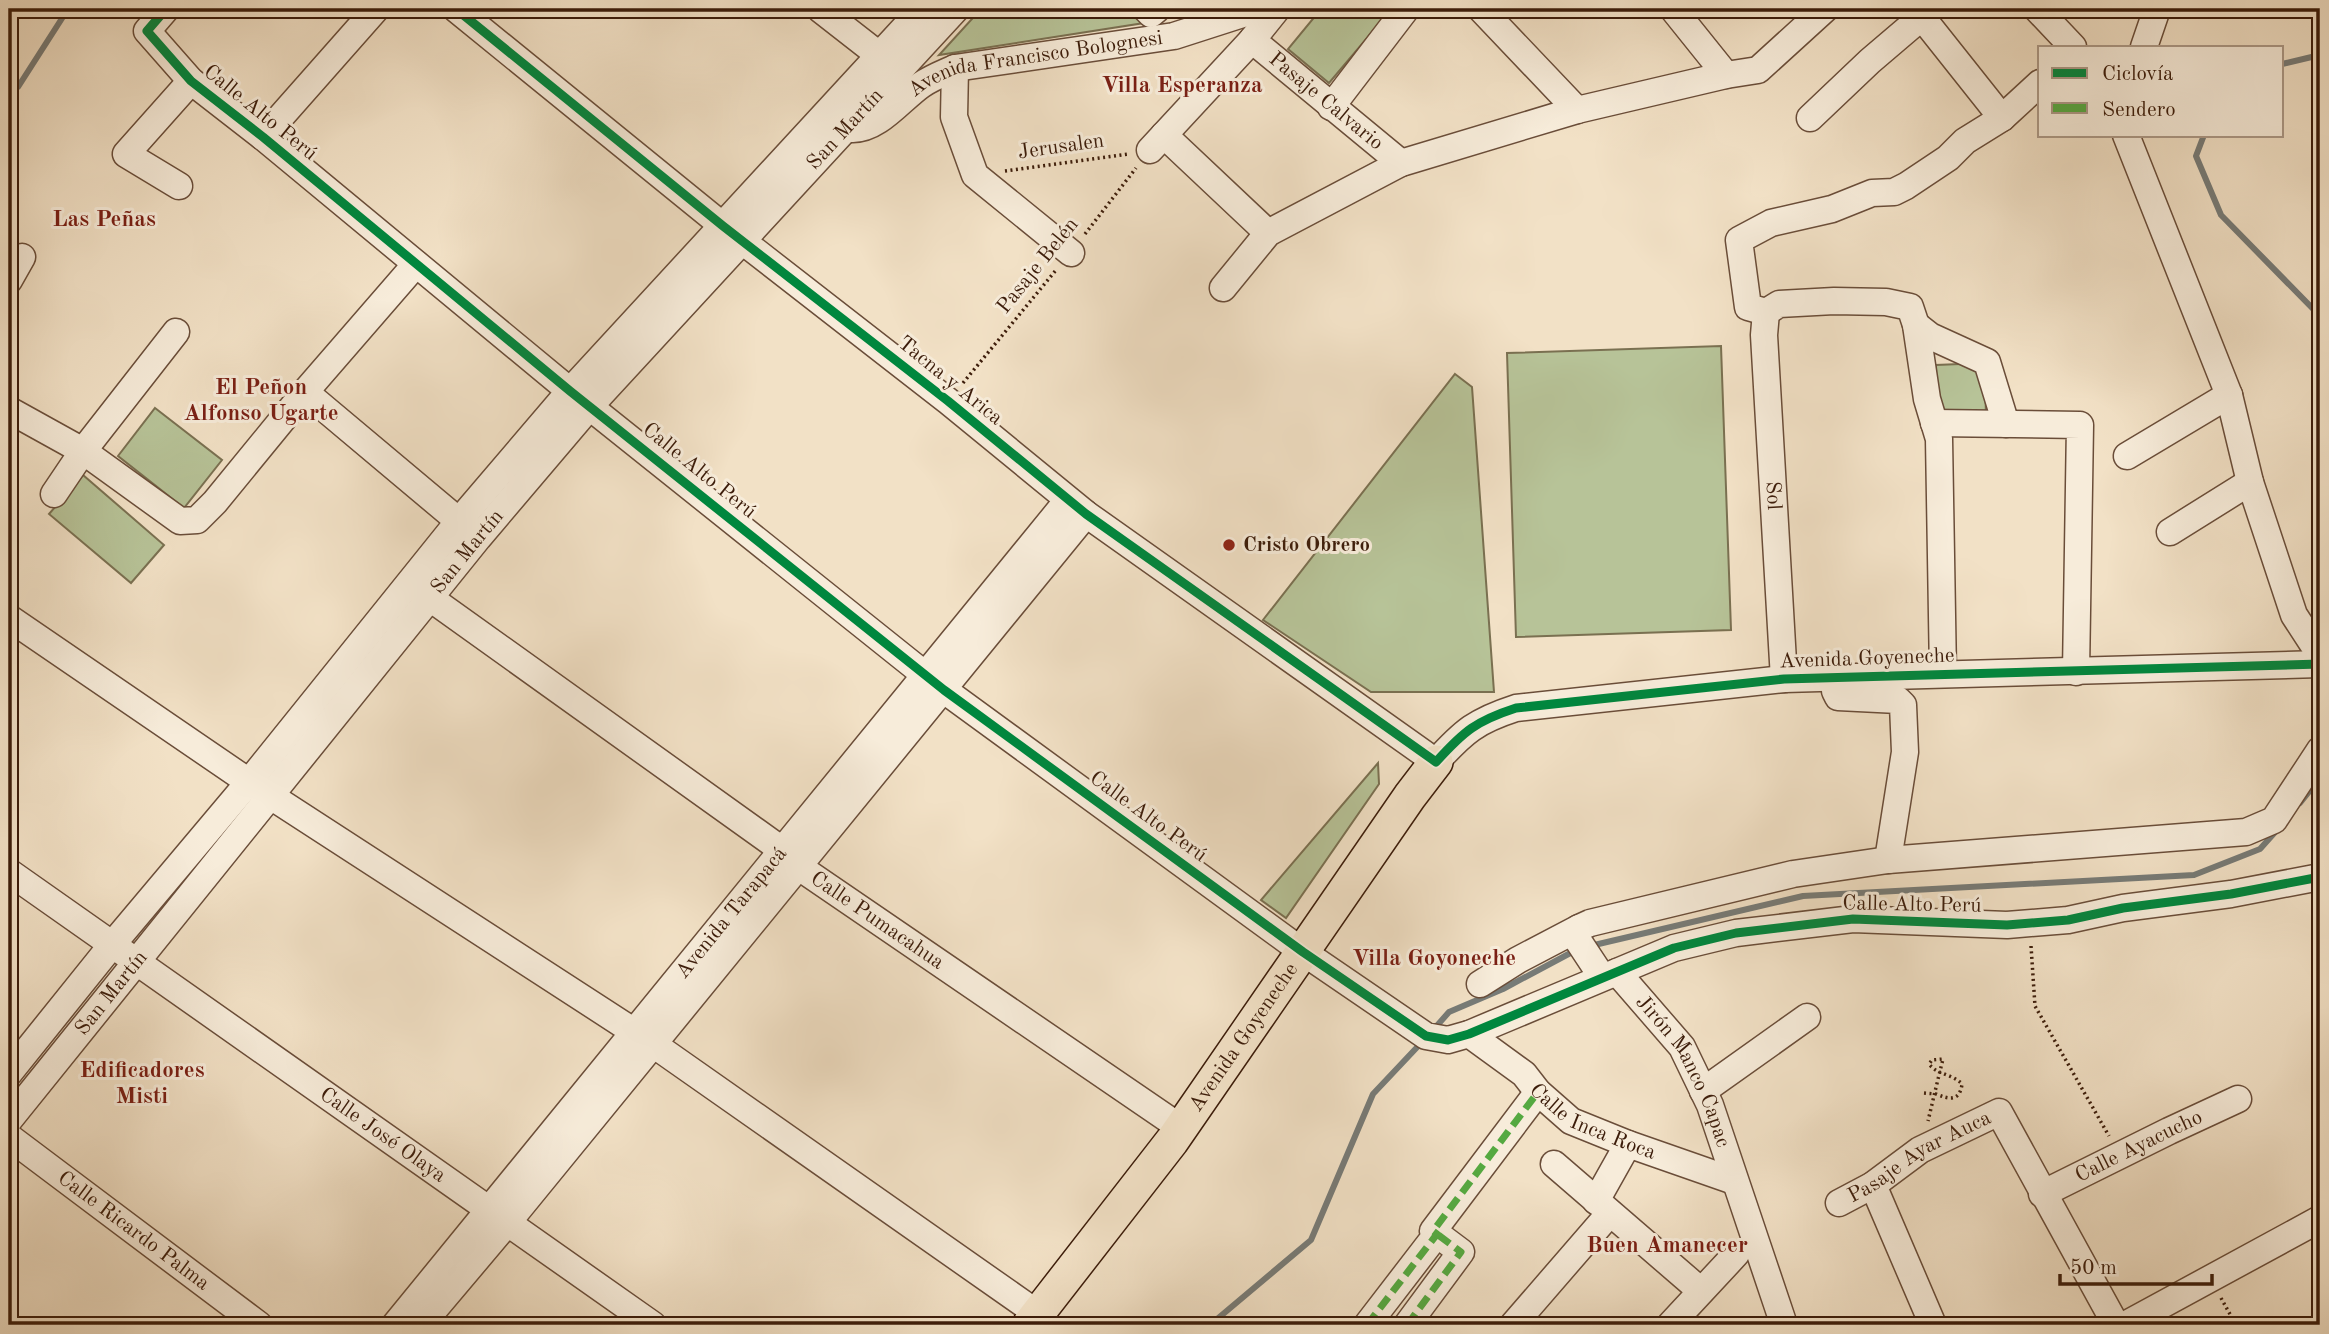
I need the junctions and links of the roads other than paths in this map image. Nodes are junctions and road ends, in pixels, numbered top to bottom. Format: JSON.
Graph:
{"nodes":[{"id":1,"x":166,"y":9,"type":"edge"},
{"id":2,"x":376,"y":9,"type":"edge"},
{"id":3,"x":456,"y":9,"type":"edge"},
{"id":4,"x":820,"y":9,"type":"edge"},
{"id":5,"x":922,"y":9,"type":"edge"},
{"id":6,"x":956,"y":9,"type":"edge"},
{"id":7,"x":1146,"y":9,"type":"edge"},
{"id":8,"x":1157,"y":9,"type":"edge"},
{"id":9,"x":1258,"y":9,"type":"edge"},
{"id":10,"x":1277,"y":9,"type":"edge"},
{"id":11,"x":1406,"y":9,"type":"edge"},
{"id":12,"x":1481,"y":9,"type":"edge"},
{"id":13,"x":1673,"y":9,"type":"edge"},
{"id":14,"x":1825,"y":9,"type":"edge"},
{"id":15,"x":2037,"y":9,"type":"edge"},
{"id":16,"x":2157,"y":9,"type":"edge"},
{"id":17,"x":1926,"y":13,"type":"edge"},
{"id":18,"x":1252,"y":40,"type":"junction"},
{"id":19,"x":2072,"y":46,"type":"edge"},
{"id":20,"x":2144,"y":46,"type":"edge"},
{"id":21,"x":890,"y":63,"type":"junction"},
{"id":22,"x":955,"y":68,"type":"junction"},
{"id":23,"x":1726,"y":75,"type":"junction"},
{"id":24,"x":191,"y":81,"type":"junction"},
{"id":25,"x":2038,"y":85,"type":"edge"},
{"id":26,"x":1331,"y":107,"type":"junction"},
{"id":27,"x":1577,"y":110,"type":"junction"},
{"id":28,"x":1810,"y":118,"type":"dead end"},
{"id":29,"x":2002,"y":118,"type":"junction"},
{"id":30,"x":838,"y":120,"type":"junction"},
{"id":31,"x":2126,"y":136,"type":"edge"},
{"id":32,"x":263,"y":137,"type":"junction"},
{"id":33,"x":1401,"y":163,"type":"junction"},
{"id":34,"x":179,"y":186,"type":"dead end"},
{"id":35,"x":732,"y":233,"type":"junction"},
{"id":36,"x":1268,"y":233,"type":"junction"},
{"id":37,"x":1071,"y":253,"type":"road end"},
{"id":38,"x":22,"y":257,"type":"dead end"},
{"id":39,"x":416,"y":264,"type":"junction"},
{"id":40,"x":9,"y":280,"type":"edge"},
{"id":41,"x":1223,"y":288,"type":"dead end"},
{"id":42,"x":1766,"y":312,"type":"junction"},
{"id":43,"x":1916,"y":326,"type":"junction"},
{"id":44,"x":176,"y":332,"type":"dead end"},
{"id":45,"x":305,"y":392,"type":"junction"},
{"id":46,"x":2229,"y":395,"type":"junction"},
{"id":47,"x":580,"y":399,"type":"junction"},
{"id":48,"x":9,"y":411,"type":"edge"},
{"id":49,"x":1934,"y":423,"type":"junction"},
{"id":50,"x":2006,"y":424,"type":"junction"},
{"id":51,"x":83,"y":451,"type":"junction"},
{"id":52,"x":2127,"y":456,"type":"dead end"},
{"id":53,"x":2250,"y":482,"type":"junction"},
{"id":54,"x":54,"y":494,"type":"dead end"},
{"id":55,"x":1077,"y":507,"type":"junction"},
{"id":56,"x":469,"y":530,"type":"junction"},
{"id":57,"x":2170,"y":531,"type":"dead end"},
{"id":58,"x":408,"y":583,"type":"junction"},
{"id":59,"x":430,"y":598,"type":"junction"},
{"id":60,"x":9,"y":618,"type":"edge"},
{"id":61,"x":2300,"y":624,"type":"junction"},
{"id":62,"x":2320,"y":655,"type":"edge"},
{"id":63,"x":2276,"y":664,"type":"junction"},
{"id":64,"x":2320,"y":664,"type":"edge"},
{"id":65,"x":2076,"y":672,"type":"junction"},
{"id":66,"x":1943,"y":674,"type":"junction"},
{"id":67,"x":1835,"y":678,"type":"junction"},
{"id":68,"x":1784,"y":679,"type":"junction"},
{"id":69,"x":935,"y":682,"type":"junction"},
{"id":70,"x":2320,"y":750,"type":"edge"},
{"id":71,"x":1436,"y":762,"type":"junction"},
{"id":72,"x":249,"y":782,"type":"junction"},
{"id":73,"x":272,"y":795,"type":"junction"},
{"id":74,"x":790,"y":859,"type":"junction"},
{"id":75,"x":1888,"y":860,"type":"junction"},
{"id":76,"x":9,"y":872,"type":"edge"},
{"id":77,"x":2320,"y":877,"type":"edge"},
{"id":78,"x":111,"y":946,"type":"junction"},
{"id":79,"x":1303,"y":952,"type":"junction"},
{"id":80,"x":1592,"y":955,"type":"junction"},
{"id":81,"x":136,"y":964,"type":"junction"},
{"id":82,"x":1480,"y":984,"type":"dead end"},
{"id":83,"x":1807,"y":1017,"type":"dead end"},
{"id":84,"x":1459,"y":1037,"type":"junction"},
{"id":85,"x":644,"y":1038,"type":"junction"},
{"id":86,"x":9,"y":1073,"type":"edge"},
{"id":87,"x":1703,"y":1091,"type":"junction"},
{"id":88,"x":1538,"y":1092,"type":"junction"},
{"id":89,"x":2238,"y":1099,"type":"dead end"},
{"id":90,"x":9,"y":1121,"type":"edge"},
{"id":91,"x":1181,"y":1128,"type":"junction"},
{"id":92,"x":9,"y":1138,"type":"edge"},
{"id":93,"x":1628,"y":1144,"type":"junction"},
{"id":94,"x":1554,"y":1164,"type":"dead end"},
{"id":95,"x":1734,"y":1181,"type":"junction"},
{"id":96,"x":1873,"y":1185,"type":"junction"},
{"id":97,"x":2042,"y":1194,"type":"junction"},
{"id":98,"x":1839,"y":1203,"type":"dead end"},
{"id":99,"x":1603,"y":1207,"type":"junction"},
{"id":100,"x":500,"y":1216,"type":"junction"},
{"id":101,"x":2320,"y":1219,"type":"edge"},
{"id":102,"x":1437,"y":1234,"type":"junction"},
{"id":103,"x":1736,"y":1254,"type":"dead end"},
{"id":104,"x":1701,"y":1291,"type":"junction"},
{"id":105,"x":1034,"y":1320,"type":"edge"},
{"id":106,"x":259,"y":1325,"type":"edge"},
{"id":107,"x":396,"y":1325,"type":"edge"},
{"id":108,"x":421,"y":1325,"type":"edge"},
{"id":109,"x":653,"y":1325,"type":"edge"},
{"id":110,"x":1367,"y":1325,"type":"edge"},
{"id":111,"x":1407,"y":1325,"type":"edge"},
{"id":112,"x":1513,"y":1325,"type":"edge"},
{"id":113,"x":1670,"y":1325,"type":"edge"},
{"id":114,"x":1784,"y":1325,"type":"edge"},
{"id":115,"x":1933,"y":1325,"type":"edge"},
{"id":116,"x":2116,"y":1325,"type":"edge"},
{"id":117,"x":2125,"y":1325,"type":"edge"}],
"edges":[{"from":1,"to":24,"type":"street","name":"Calle Alto Perú"},
{"from":2,"to":32,"type":"street"},
{"from":3,"to":35,"type":"street","name":"Tacna y Arica"},
{"from":4,"to":21,"type":"street"},
{"from":5,"to":21,"type":"street","name":"San Martín"},
{"from":6,"to":21,"type":"street","name":"San Martín"},
{"from":7,"to":8,"type":"street"},
{"from":9,"to":22,"type":"street","name":"Avenida Francisco Bolognesi"},
{"from":10,"to":18,"type":"street"},
{"from":11,"to":26,"type":"street"},
{"from":12,"to":27,"type":"street"},
{"from":13,"to":23,"type":"street"},
{"from":14,"to":23,"type":"street"},
{"from":15,"to":19,"type":"street"},
{"from":16,"to":20,"type":"street"},
{"from":17,"to":28,"type":"street"},
{"from":17,"to":29,"type":"street"},
{"from":18,"to":26,"type":"street","name":"Pasaje Calvario"},
{"from":18,"to":36,"type":"street"},
{"from":21,"to":30,"type":"street","name":"San Martín"},
{"from":22,"to":30,"type":"street","name":"Avenida Francisco Bolognesi"},
{"from":22,"to":37,"type":"street"},
{"from":23,"to":27,"type":"street"},
{"from":24,"to":32,"type":"street","name":"Calle Alto Perú"},
{"from":24,"to":34,"type":"street"},
{"from":25,"to":29,"type":"street"},
{"from":26,"to":33,"type":"street","name":"Pasaje Calvario"},
{"from":27,"to":33,"type":"street"},
{"from":29,"to":42,"type":"street"},
{"from":30,"to":35,"type":"street","name":"San Martín"},
{"from":31,"to":46,"type":"street"},
{"from":32,"to":39,"type":"street","name":"Calle Alto Perú"},
{"from":33,"to":36,"type":"street"},
{"from":35,"to":47,"type":"street","name":"San Martín"},
{"from":35,"to":55,"type":"street","name":"Tacna y Arica"},
{"from":36,"to":41,"type":"street"},
{"from":38,"to":40,"type":"street"},
{"from":39,"to":45,"type":"street"},
{"from":39,"to":47,"type":"street","name":"Calle Alto Perú"},
{"from":42,"to":43,"type":"street"},
{"from":42,"to":68,"type":"street","name":"Sol"},
{"from":43,"to":49,"type":"street"},
{"from":43,"to":50,"type":"street"},
{"from":44,"to":51,"type":"street"},
{"from":45,"to":51,"type":"street"},
{"from":45,"to":56,"type":"street"},
{"from":46,"to":52,"type":"street"},
{"from":46,"to":53,"type":"street"},
{"from":47,"to":56,"type":"street","name":"San Martín"},
{"from":47,"to":69,"type":"street","name":"Calle Alto Perú"},
{"from":48,"to":51,"type":"street"},
{"from":49,"to":50,"type":"street"},
{"from":49,"to":66,"type":"street"},
{"from":50,"to":65,"type":"street"},
{"from":51,"to":54,"type":"street"},
{"from":53,"to":57,"type":"street"},
{"from":53,"to":61,"type":"street"},
{"from":55,"to":69,"type":"street","name":"Avenida Tarapacá"},
{"from":55,"to":71,"type":"street","name":"Tacna y Arica"},
{"from":56,"to":58,"type":"street","name":"San Martín"},
{"from":56,"to":59,"type":"street","name":"San Martín"},
{"from":58,"to":59,"type":"street","name":"Calle Pumacahua"},
{"from":58,"to":72,"type":"street","name":"San Martín"},
{"from":59,"to":73,"type":"street","name":"San Martín"},
{"from":59,"to":74,"type":"street","name":"Calle Pumacahua"},
{"from":60,"to":72,"type":"street"},
{"from":61,"to":62,"type":"street"},
{"from":61,"to":63,"type":"street"},
{"from":63,"to":64,"type":"street","name":"Avenida Goyeneche"},
{"from":63,"to":65,"type":"street","name":"Avenida Goyeneche"},
{"from":65,"to":66,"type":"street","name":"Avenida Goyeneche"},
{"from":66,"to":67,"type":"street","name":"Avenida Goyeneche"},
{"from":67,"to":68,"type":"street","name":"Avenida Goyeneche"},
{"from":67,"to":75,"type":"street"},
{"from":68,"to":71,"type":"street","name":"Avenida Goyeneche"},
{"from":69,"to":74,"type":"street","name":"Avenida Tarapacá"},
{"from":69,"to":79,"type":"street","name":"Calle Alto Perú"},
{"from":70,"to":75,"type":"street"},
{"from":71,"to":79,"type":"main road","name":"Avenida Goyeneche"},
{"from":72,"to":73,"type":"street"},
{"from":72,"to":78,"type":"street","name":"San Martín"},
{"from":73,"to":81,"type":"street","name":"San Martín"},
{"from":73,"to":85,"type":"street"},
{"from":74,"to":85,"type":"street","name":"Avenida Tarapacá"},
{"from":74,"to":91,"type":"street","name":"Calle Pumacahua"},
{"from":75,"to":80,"type":"street"},
{"from":76,"to":78,"type":"street","name":"Calle José Olaya"},
{"from":77,"to":80,"type":"street","name":"Calle Alto Perú"},
{"from":78,"to":81,"type":"street","name":"Calle José Olaya"},
{"from":78,"to":86,"type":"street","name":"San Martín"},
{"from":79,"to":84,"type":"street","name":"Calle Alto Perú"},
{"from":79,"to":91,"type":"main road","name":"Avenida Goyeneche"},
{"from":80,"to":82,"type":"street"},
{"from":80,"to":84,"type":"street","name":"Calle Alto Perú"},
{"from":80,"to":87,"type":"street","name":"Jirón Manco Capac"},
{"from":81,"to":90,"type":"street","name":"San Martín"},
{"from":81,"to":100,"type":"street","name":"Calle José Olaya"},
{"from":83,"to":87,"type":"street"},
{"from":84,"to":88,"type":"street","name":"Calle Inca Roca"},
{"from":85,"to":100,"type":"street","name":"Avenida Tarapacá"},
{"from":85,"to":105,"type":"street"},
{"from":87,"to":95,"type":"street","name":"Jirón Manco Capac"},
{"from":88,"to":93,"type":"street","name":"Calle Inca Roca"},
{"from":88,"to":102,"type":"street"},
{"from":89,"to":97,"type":"street","name":"Calle Ayacucho"},
{"from":91,"to":105,"type":"main road","name":"Avenida Goyeneche"},
{"from":92,"to":106,"type":"street","name":"Calle Ricardo Palma"},
{"from":93,"to":95,"type":"street","name":"Calle Inca Roca"},
{"from":93,"to":99,"type":"street"},
{"from":94,"to":99,"type":"street"},
{"from":95,"to":114,"type":"street","name":"Jirón Manco Capac"},
{"from":96,"to":97,"type":"street","name":"Pasaje Ayar Auca"},
{"from":96,"to":98,"type":"street","name":"Pasaje Ayar Auca"},
{"from":96,"to":115,"type":"street"},
{"from":97,"to":116,"type":"street"},
{"from":99,"to":104,"type":"street"},
{"from":99,"to":112,"type":"street"},
{"from":100,"to":107,"type":"street","name":"Avenida Tarapacá"},
{"from":100,"to":108,"type":"street","name":"Avenida Tarapacá"},
{"from":100,"to":109,"type":"street","name":"Calle José Olaya"},
{"from":101,"to":117,"type":"street"},
{"from":102,"to":110,"type":"street"},
{"from":102,"to":111,"type":"street"},
{"from":103,"to":104,"type":"street"},
{"from":104,"to":113,"type":"street"}]}
